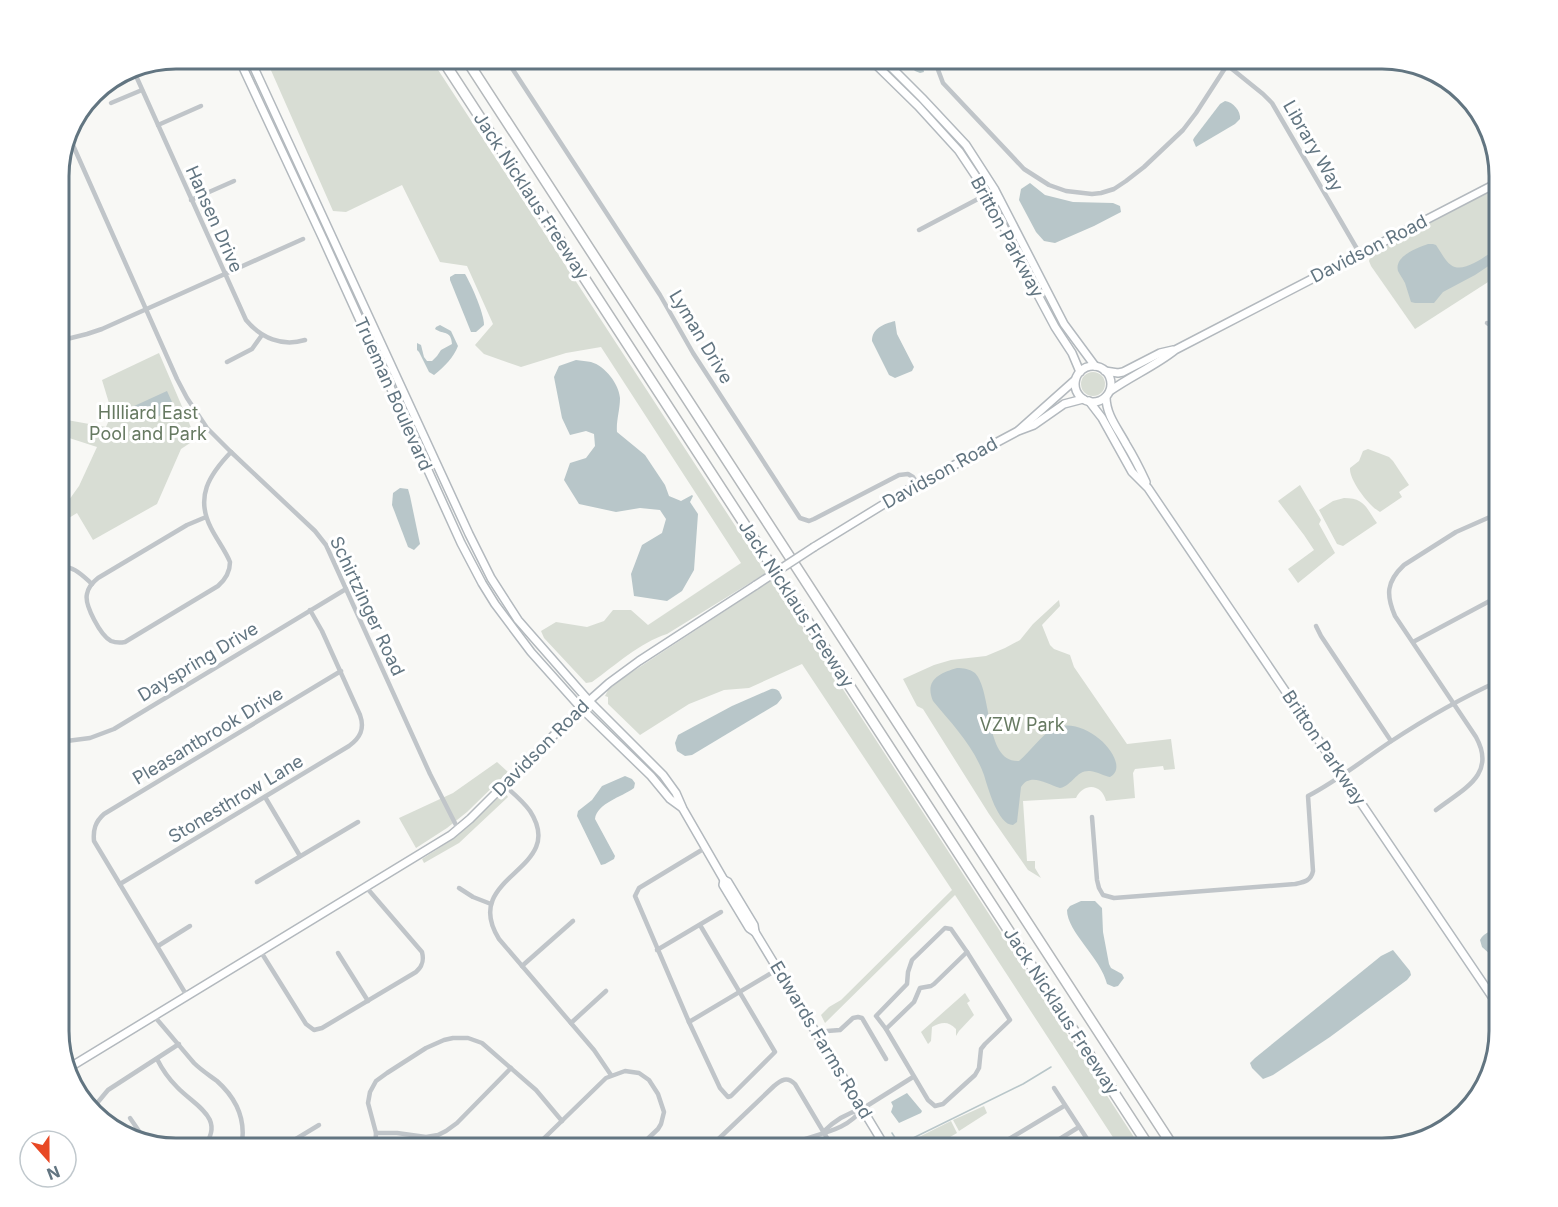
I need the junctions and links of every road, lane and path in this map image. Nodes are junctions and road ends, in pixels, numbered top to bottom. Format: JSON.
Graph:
{"nodes":[{"id":1,"x":244,"y":69,"type":"edge"},
{"id":2,"x":255,"y":69,"type":"edge"},
{"id":3,"x":449,"y":69,"type":"edge"},
{"id":4,"x":473,"y":69,"type":"edge"},
{"id":5,"x":513,"y":69,"type":"edge"},
{"id":6,"x":881,"y":69,"type":"edge"},
{"id":7,"x":894,"y":69,"type":"edge"},
{"id":8,"x":938,"y":69,"type":"edge"},
{"id":9,"x":1224,"y":69,"type":"edge"},
{"id":10,"x":1232,"y":69,"type":"edge"},
{"id":11,"x":136,"y":77,"type":"edge"},
{"id":12,"x":142,"y":90,"type":"junction"},
{"id":13,"x":111,"y":103,"type":"dead end"},
{"id":14,"x":201,"y":105,"type":"dead end"},
{"id":15,"x":158,"y":125,"type":"junction"},
{"id":16,"x":74,"y":146,"type":"edge"},
{"id":17,"x":234,"y":181,"type":"dead end"},
{"id":18,"x":1489,"y":188,"type":"edge"},
{"id":19,"x":995,"y":190,"type":"junction"},
{"id":20,"x":987,"y":193,"type":"junction"},
{"id":21,"x":191,"y":200,"type":"junction"},
{"id":22,"x":919,"y":230,"type":"dead end"},
{"id":23,"x":303,"y":239,"type":"dead end"},
{"id":24,"x":1360,"y":254,"type":"junction"},
{"id":25,"x":225,"y":274,"type":"junction"},
{"id":26,"x":146,"y":308,"type":"junction"},
{"id":27,"x":262,"y":335,"type":"junction"},
{"id":28,"x":69,"y":338,"type":"edge"},
{"id":29,"x":305,"y":340,"type":"dead end"},
{"id":30,"x":1175,"y":350,"type":"junction"},
{"id":31,"x":227,"y":362,"type":"dead end"},
{"id":32,"x":1095,"y":366,"type":"junction"},
{"id":33,"x":1106,"y":371,"type":"junction"},
{"id":34,"x":1080,"y":372,"type":"junction"},
{"id":35,"x":1076,"y":380,"type":"junction"},
{"id":36,"x":1108,"y":394,"type":"junction"},
{"id":37,"x":1086,"y":400,"type":"junction"},
{"id":38,"x":1018,"y":431,"type":"junction"},
{"id":39,"x":231,"y":452,"type":"junction"},
{"id":40,"x":918,"y":484,"type":"junction"},
{"id":41,"x":1148,"y":488,"type":"junction"},
{"id":42,"x":206,"y":517,"type":"junction"},
{"id":43,"x":1489,"y":518,"type":"edge"},
{"id":44,"x":69,"y":567,"type":"edge"},
{"id":45,"x":92,"y":584,"type":"junction"},
{"id":46,"x":346,"y":589,"type":"junction"},
{"id":47,"x":1489,"y":602,"type":"edge"},
{"id":48,"x":310,"y":610,"type":"junction"},
{"id":49,"x":1316,"y":626,"type":"dead end"},
{"id":50,"x":1413,"y":642,"type":"junction"},
{"id":51,"x":341,"y":671,"type":"junction"},
{"id":52,"x":1489,"y":686,"type":"edge"},
{"id":53,"x":589,"y":701,"type":"junction"},
{"id":54,"x":1454,"y":704,"type":"junction"},
{"id":55,"x":581,"y":708,"type":"junction"},
{"id":56,"x":69,"y":741,"type":"edge"},
{"id":57,"x":1391,"y":741,"type":"junction"},
{"id":58,"x":1342,"y":775,"type":"junction"},
{"id":59,"x":504,"y":784,"type":"junction"},
{"id":60,"x":265,"y":797,"type":"junction"},
{"id":61,"x":682,"y":809,"type":"junction"},
{"id":62,"x":1436,"y":810,"type":"dead end"},
{"id":63,"x":1092,"y":817,"type":"dead end"},
{"id":64,"x":358,"y":822,"type":"dead end"},
{"id":65,"x":458,"y":829,"type":"junction"},
{"id":66,"x":706,"y":847,"type":"junction"},
{"id":67,"x":300,"y":856,"type":"junction"},
{"id":68,"x":257,"y":882,"type":"dead end"},
{"id":69,"x":120,"y":884,"type":"junction"},
{"id":70,"x":366,"y":887,"type":"junction"},
{"id":71,"x":459,"y":888,"type":"dead end"},
{"id":72,"x":491,"y":904,"type":"junction"},
{"id":73,"x":721,"y":912,"type":"dead end"},
{"id":74,"x":573,"y":921,"type":"dead end"},
{"id":75,"x":700,"y":925,"type":"junction"},
{"id":76,"x":190,"y":927,"type":"dead end"},
{"id":77,"x":158,"y":946,"type":"junction"},
{"id":78,"x":657,"y":950,"type":"junction"},
{"id":79,"x":261,"y":952,"type":"junction"},
{"id":80,"x":968,"y":952,"type":"junction"},
{"id":81,"x":339,"y":953,"type":"dead end"},
{"id":82,"x":522,"y":966,"type":"junction"},
{"id":83,"x":778,"y":969,"type":"junction"},
{"id":84,"x":1489,"y":989,"type":"edge"},
{"id":85,"x":606,"y":991,"type":"dead end"},
{"id":86,"x":739,"y":993,"type":"junction"},
{"id":87,"x":187,"y":996,"type":"junction"},
{"id":88,"x":368,"y":1001,"type":"junction"},
{"id":89,"x":154,"y":1016,"type":"junction"},
{"id":90,"x":689,"y":1022,"type":"junction"},
{"id":91,"x":571,"y":1023,"type":"junction"},
{"id":92,"x":886,"y":1029,"type":"junction"},
{"id":93,"x":818,"y":1037,"type":"junction"},
{"id":94,"x":179,"y":1044,"type":"junction"},
{"id":95,"x":157,"y":1059,"type":"junction"},
{"id":96,"x":885,"y":1059,"type":"dead end"},
{"id":97,"x":75,"y":1064,"type":"edge"},
{"id":98,"x":511,"y":1068,"type":"junction"},
{"id":99,"x":610,"y":1075,"type":"junction"},
{"id":100,"x":914,"y":1077,"type":"junction"},
{"id":101,"x":1054,"y":1088,"type":"dead end"},
{"id":102,"x":98,"y":1104,"type":"edge"},
{"id":103,"x":1064,"y":1106,"type":"junction"},
{"id":104,"x":862,"y":1109,"type":"junction"},
{"id":105,"x":130,"y":1118,"type":"dead end"},
{"id":106,"x":562,"y":1121,"type":"junction"},
{"id":107,"x":319,"y":1125,"type":"dead end"},
{"id":108,"x":1079,"y":1127,"type":"junction"},
{"id":109,"x":136,"y":1130,"type":"edge"},
{"id":110,"x":823,"y":1132,"type":"junction"},
{"id":111,"x":376,"y":1133,"type":"junction"},
{"id":112,"x":210,"y":1138,"type":"edge"},
{"id":113,"x":242,"y":1138,"type":"edge"},
{"id":114,"x":298,"y":1138,"type":"edge"},
{"id":115,"x":376,"y":1138,"type":"edge"},
{"id":116,"x":545,"y":1138,"type":"edge"},
{"id":117,"x":649,"y":1138,"type":"edge"},
{"id":118,"x":720,"y":1138,"type":"edge"},
{"id":119,"x":809,"y":1138,"type":"edge"},
{"id":120,"x":827,"y":1138,"type":"edge"},
{"id":121,"x":879,"y":1138,"type":"edge"},
{"id":122,"x":1015,"y":1138,"type":"edge"},
{"id":123,"x":1061,"y":1138,"type":"edge"},
{"id":124,"x":1086,"y":1138,"type":"edge"},
{"id":125,"x":1143,"y":1138,"type":"edge"},
{"id":126,"x":1167,"y":1138,"type":"edge"}],
"edges":[{"from":1,"to":55,"type":"main road","name":"Trueman Boulevard"},
{"from":2,"to":53,"type":"main road","name":"Trueman Boulevard"},
{"from":3,"to":125,"type":"highway","name":"Jack Nicklaus Freeway"},
{"from":4,"to":126,"type":"highway","name":"Jack Nicklaus Freeway"},
{"from":5,"to":40,"type":"street","name":"Lyman Drive"},
{"from":6,"to":20,"type":"main road","name":"Britton Parkway"},
{"from":7,"to":19,"type":"main road","name":"Britton Parkway"},
{"from":8,"to":9,"type":"street"},
{"from":10,"to":24,"type":"street","name":"Library Way"},
{"from":11,"to":12,"type":"street","name":"Hansen Drive"},
{"from":12,"to":13,"type":"street"},
{"from":12,"to":15,"type":"street","name":"Hansen Drive"},
{"from":14,"to":15,"type":"street"},
{"from":15,"to":21,"type":"street","name":"Hansen Drive"},
{"from":16,"to":26,"type":"street","name":"Schirtzinger Road"},
{"from":17,"to":21,"type":"street"},
{"from":18,"to":24,"type":"main road","name":"Davidson Road"},
{"from":19,"to":20,"type":"street"},
{"from":19,"to":32,"type":"main road","name":"Britton Parkway"},
{"from":20,"to":22,"type":"street"},
{"from":20,"to":34,"type":"main road","name":"Britton Parkway"},
{"from":21,"to":25,"type":"street","name":"Hansen Drive"},
{"from":23,"to":25,"type":"street"},
{"from":24,"to":30,"type":"main road","name":"Davidson Road"},
{"from":25,"to":26,"type":"street"},
{"from":25,"to":27,"type":"street","name":"Hansen Drive"},
{"from":26,"to":28,"type":"street"},
{"from":26,"to":39,"type":"street","name":"Schirtzinger Road"},
{"from":27,"to":29,"type":"street"},
{"from":27,"to":31,"type":"street"},
{"from":30,"to":33,"type":"main road","name":"Davidson Road"},
{"from":30,"to":36,"type":"main road","name":"Davidson Road"},
{"from":32,"to":33,"type":"main road"},
{"from":32,"to":34,"type":"main road"},
{"from":33,"to":36,"type":"main road"},
{"from":34,"to":35,"type":"main road"},
{"from":35,"to":37,"type":"main road"},
{"from":35,"to":38,"type":"main road","name":"Davidson Road"},
{"from":36,"to":37,"type":"main road"},
{"from":36,"to":41,"type":"main road","name":"Britton Parkway"},
{"from":37,"to":38,"type":"main road","name":"Davidson Road"},
{"from":37,"to":41,"type":"main road","name":"Britton Parkway"},
{"from":38,"to":40,"type":"main road","name":"Davidson Road"},
{"from":39,"to":42,"type":"street"},
{"from":39,"to":46,"type":"street","name":"Schirtzinger Road"},
{"from":40,"to":53,"type":"main road","name":"Davidson Road","bridge":true},
{"from":41,"to":58,"type":"main road","name":"Britton Parkway"},
{"from":42,"to":45,"type":"street"},
{"from":42,"to":45,"type":"street"},
{"from":43,"to":50,"type":"street"},
{"from":44,"to":45,"type":"street"},
{"from":46,"to":48,"type":"street","name":"Dayspring Drive"},
{"from":46,"to":65,"type":"street","name":"Schirtzinger Road"},
{"from":47,"to":50,"type":"street"},
{"from":48,"to":51,"type":"street"},
{"from":48,"to":56,"type":"street","name":"Dayspring Drive"},
{"from":49,"to":57,"type":"street"},
{"from":50,"to":54,"type":"street"},
{"from":51,"to":60,"type":"street","name":"Stonesthrow Lane"},
{"from":51,"to":69,"type":"street","name":"Pleasantbrook Drive"},
{"from":52,"to":54,"type":"street"},
{"from":53,"to":55,"type":"main road","name":"Davidson Road"},
{"from":53,"to":61,"type":"main road","name":"Edwards Farms Road"},
{"from":54,"to":57,"type":"street"},
{"from":54,"to":62,"type":"street"},
{"from":55,"to":59,"type":"main road","name":"Davidson Road"},
{"from":55,"to":61,"type":"main road","name":"Edwards Farms Road"},
{"from":57,"to":58,"type":"street"},
{"from":58,"to":63,"type":"street"},
{"from":58,"to":84,"type":"main road","name":"Britton Parkway"},
{"from":59,"to":65,"type":"main road","name":"Davidson Road"},
{"from":59,"to":72,"type":"street"},
{"from":60,"to":67,"type":"street"},
{"from":60,"to":69,"type":"street","name":"Stonesthrow Lane"},
{"from":61,"to":66,"type":"main road","name":"Edwards Farms Road"},
{"from":64,"to":67,"type":"street"},
{"from":65,"to":70,"type":"main road","name":"Davidson Road"},
{"from":66,"to":78,"type":"street"},
{"from":66,"to":83,"type":"main road","name":"Edwards Farms Road"},
{"from":67,"to":68,"type":"street"},
{"from":69,"to":77,"type":"street"},
{"from":70,"to":79,"type":"main road","name":"Davidson Road"},
{"from":70,"to":88,"type":"street"},
{"from":71,"to":72,"type":"street"},
{"from":72,"to":82,"type":"street"},
{"from":73,"to":75,"type":"street"},
{"from":74,"to":82,"type":"street"},
{"from":75,"to":78,"type":"street"},
{"from":75,"to":86,"type":"street"},
{"from":76,"to":77,"type":"street"},
{"from":77,"to":87,"type":"street"},
{"from":78,"to":90,"type":"street"},
{"from":79,"to":87,"type":"main road","name":"Davidson Road"},
{"from":79,"to":88,"type":"street"},
{"from":80,"to":92,"type":"street"},
{"from":80,"to":92,"type":"street"},
{"from":80,"to":100,"type":"street"},
{"from":81,"to":88,"type":"street"},
{"from":82,"to":91,"type":"street"},
{"from":83,"to":86,"type":"street"},
{"from":83,"to":93,"type":"main road","name":"Edwards Farms Road"},
{"from":85,"to":91,"type":"street"},
{"from":86,"to":90,"type":"street"},
{"from":86,"to":90,"type":"street"},
{"from":87,"to":89,"type":"main road","name":"Davidson Road"},
{"from":89,"to":94,"type":"street"},
{"from":89,"to":97,"type":"main road","name":"Davidson Road"},
{"from":91,"to":99,"type":"street"},
{"from":92,"to":100,"type":"street"},
{"from":93,"to":96,"type":"street"},
{"from":93,"to":104,"type":"main road","name":"Edwards Farms Road"},
{"from":94,"to":95,"type":"street"},
{"from":94,"to":113,"type":"street"},
{"from":95,"to":102,"type":"street"},
{"from":95,"to":112,"type":"street"},
{"from":98,"to":106,"type":"street"},
{"from":98,"to":111,"type":"street"},
{"from":98,"to":111,"type":"street"},
{"from":99,"to":106,"type":"street"},
{"from":99,"to":117,"type":"street"},
{"from":100,"to":104,"type":"street"},
{"from":101,"to":103,"type":"street"},
{"from":103,"to":108,"type":"street"},
{"from":103,"to":122,"type":"street"},
{"from":104,"to":110,"type":"street"},
{"from":104,"to":121,"type":"main road","name":"Edwards Farms Road"},
{"from":105,"to":109,"type":"street"},
{"from":106,"to":116,"type":"street"},
{"from":107,"to":114,"type":"street"},
{"from":108,"to":123,"type":"street"},
{"from":108,"to":124,"type":"street"},
{"from":110,"to":118,"type":"street"},
{"from":110,"to":119,"type":"street"},
{"from":110,"to":120,"type":"street"},
{"from":111,"to":115,"type":"street"}]}
